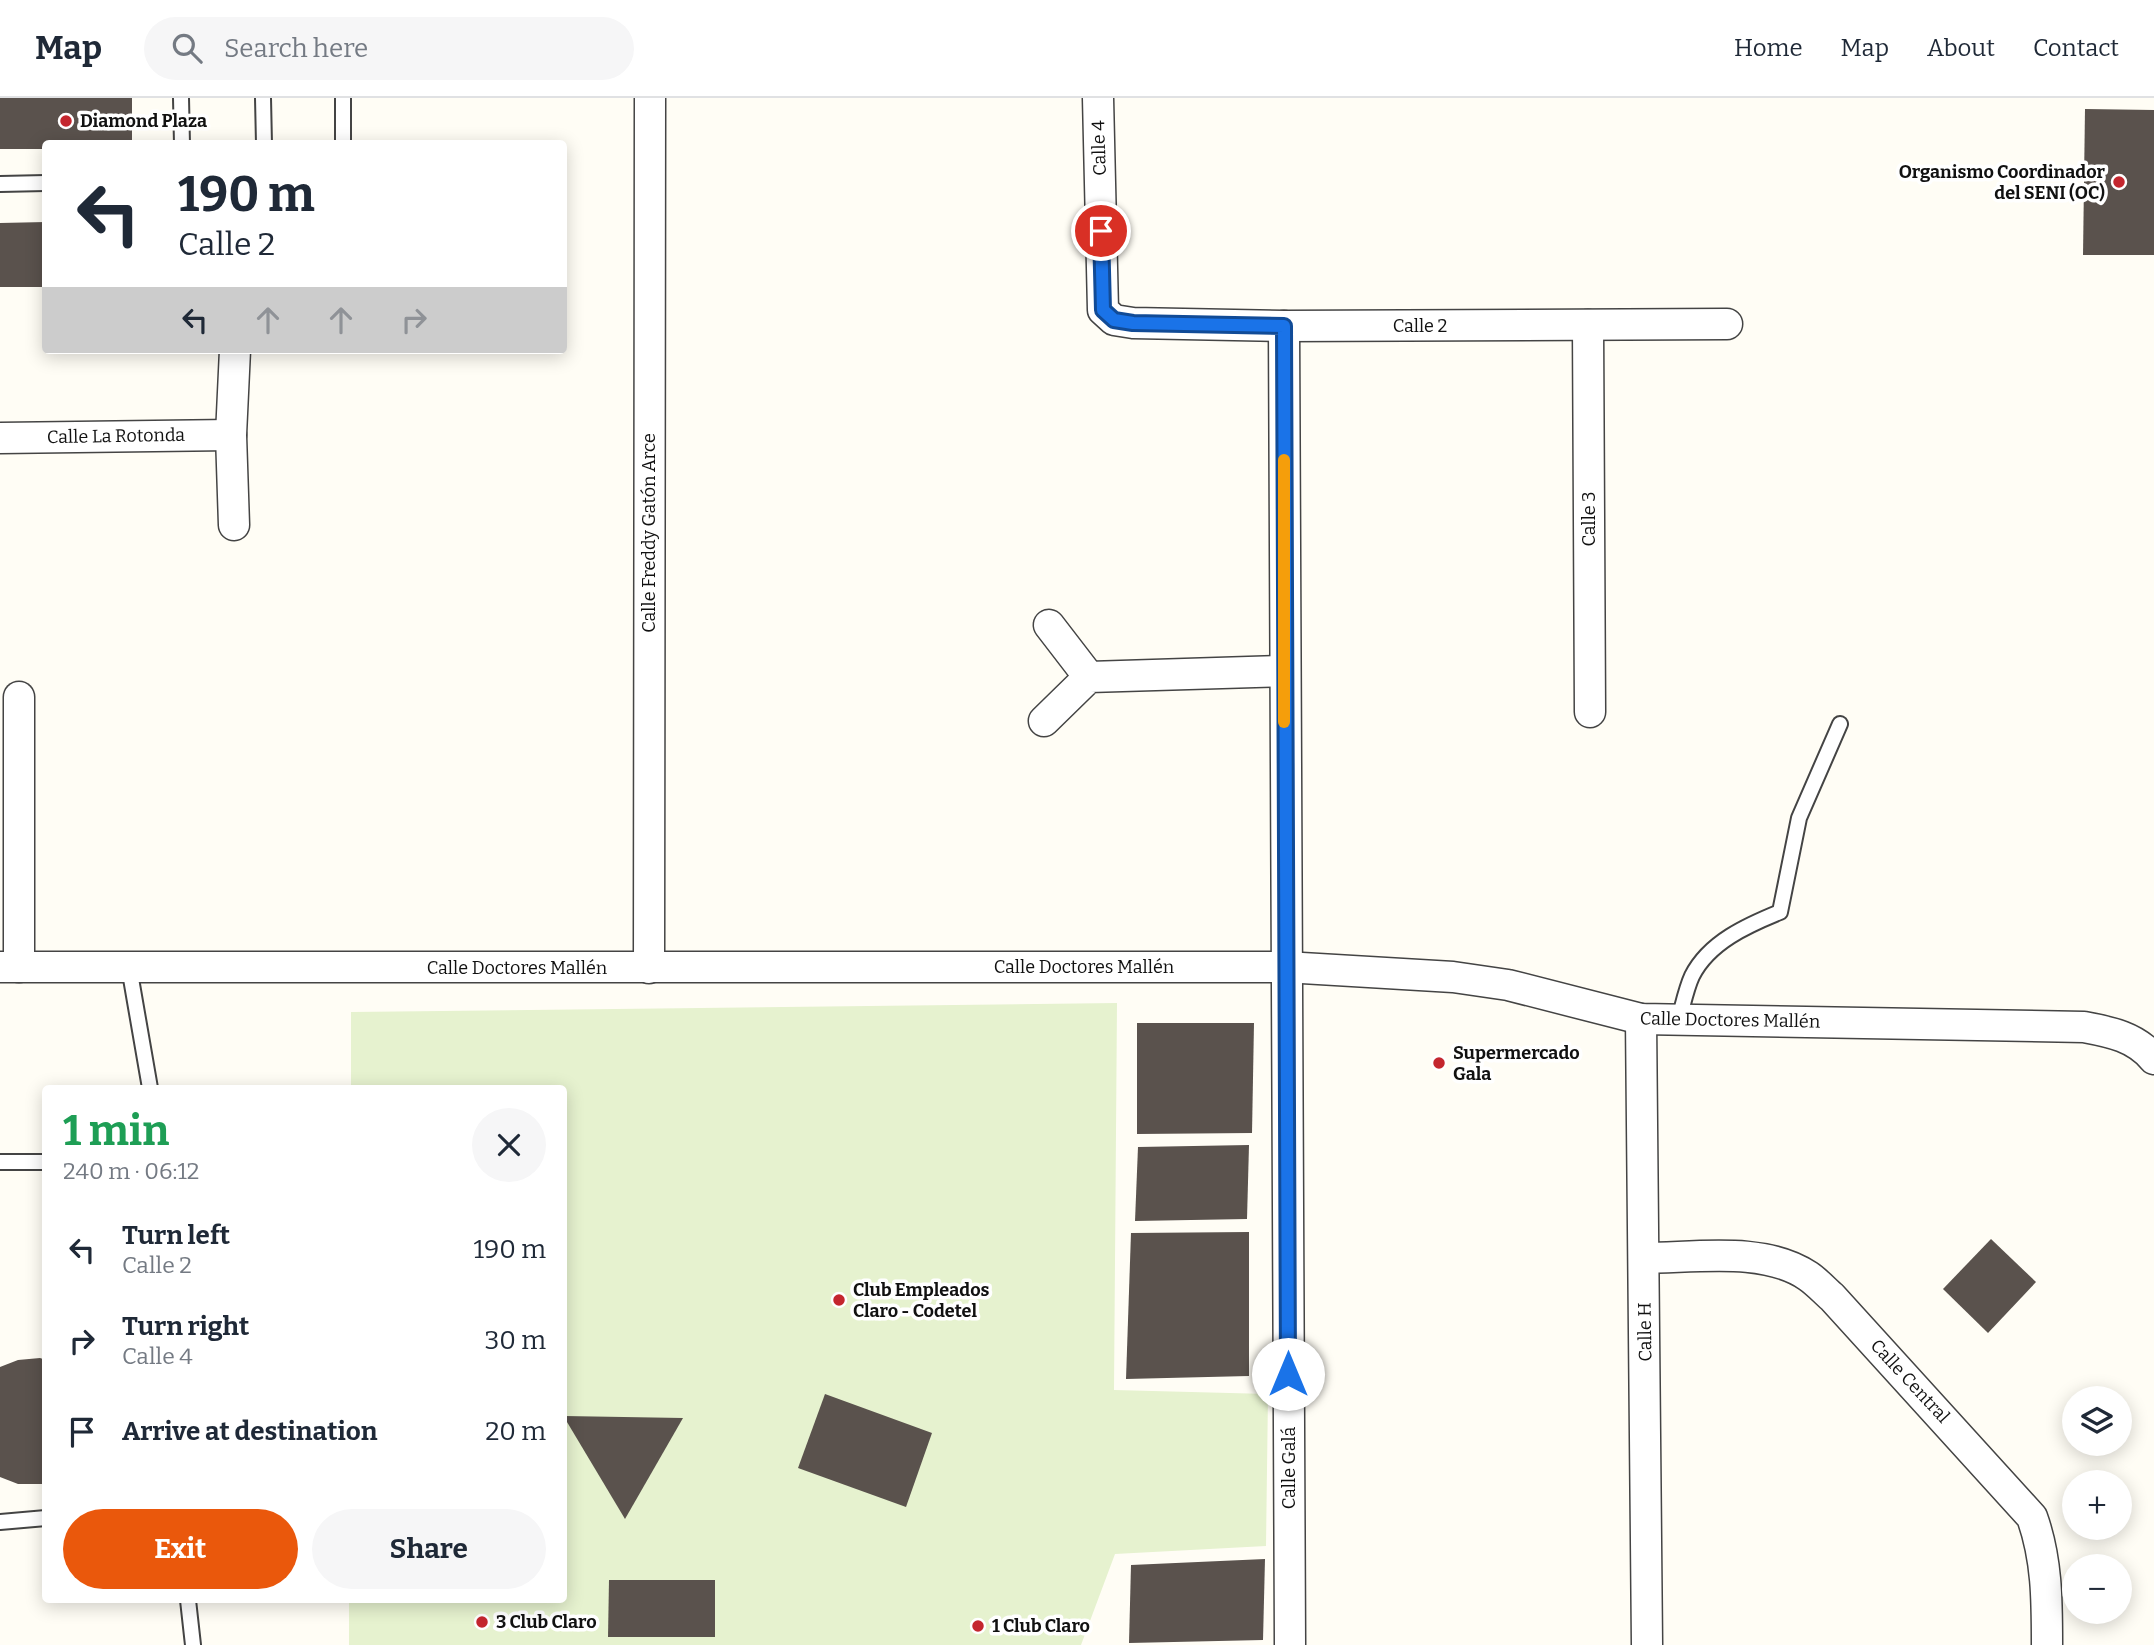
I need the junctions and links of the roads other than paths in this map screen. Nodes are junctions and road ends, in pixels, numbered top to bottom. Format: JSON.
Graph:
{"nodes":[{"id":1,"x":181,"y":98,"type":"edge"},
{"id":2,"x":263,"y":98,"type":"edge"},
{"id":3,"x":343,"y":98,"type":"edge"},
{"id":4,"x":650,"y":98,"type":"edge"},
{"id":5,"x":1098,"y":98,"type":"edge"},
{"id":6,"x":182,"y":140,"type":"edge"},
{"id":7,"x":264,"y":140,"type":"edge"},
{"id":8,"x":343,"y":140,"type":"edge"},
{"id":9,"x":42,"y":183,"type":"edge"},
{"id":10,"x":0,"y":184,"type":"edge"},
{"id":11,"x":1114,"y":320,"type":"joint"},
{"id":12,"x":1727,"y":324,"type":"dead end"},
{"id":13,"x":1588,"y":325,"type":"junction"},
{"id":14,"x":1284,"y":326,"type":"junction"},
{"id":15,"x":235,"y":354,"type":"edge"},
{"id":16,"x":231,"y":435,"type":"junction"},
{"id":17,"x":0,"y":438,"type":"edge"},
{"id":18,"x":234,"y":525,"type":"dead end"},
{"id":19,"x":1049,"y":625,"type":"dead end"},
{"id":20,"x":1284,"y":671,"type":"junction"},
{"id":21,"x":1088,"y":677,"type":"junction"},
{"id":22,"x":19,"y":697,"type":"dead end"},
{"id":23,"x":1590,"y":712,"type":"dead end"},
{"id":24,"x":1044,"y":721,"type":"dead end"},
{"id":25,"x":1840,"y":724,"type":"dead end"},
{"id":26,"x":10,"y":967,"type":"edge"},
{"id":27,"x":129,"y":967,"type":"junction"},
{"id":28,"x":1285,"y":967,"type":"junction"},
{"id":29,"x":649,"y":968,"type":"junction"},
{"id":30,"x":1641,"y":1019,"type":"junction"},
{"id":31,"x":1679,"y":1019,"type":"junction"},
{"id":32,"x":2150,"y":1045,"type":"edge"},
{"id":33,"x":149,"y":1085,"type":"edge"},
{"id":34,"x":0,"y":1162,"type":"edge"},
{"id":35,"x":42,"y":1162,"type":"edge"},
{"id":36,"x":1644,"y":1258,"type":"junction"},
{"id":37,"x":42,"y":1518,"type":"edge"},
{"id":38,"x":0,"y":1522,"type":"edge"},
{"id":39,"x":188,"y":1603,"type":"edge"},
{"id":40,"x":193,"y":1645,"type":"edge"},
{"id":41,"x":1290,"y":1645,"type":"edge"},
{"id":42,"x":1647,"y":1645,"type":"edge"},
{"id":43,"x":2047,"y":1645,"type":"edge"}],
"edges":[{"from":1,"to":6,"type":"lane"},
{"from":2,"to":7,"type":"lane"},
{"from":3,"to":8,"type":"lane"},
{"from":4,"to":29,"type":"street","name":"Calle Freddy Gatón Arce"},
{"from":5,"to":11,"type":"street","name":"Calle 4"},
{"from":9,"to":10,"type":"lane"},
{"from":11,"to":14,"type":"street","name":"Calle 2"},
{"from":12,"to":13,"type":"street","name":"Calle 2"},
{"from":13,"to":14,"type":"street","name":"Calle 2"},
{"from":13,"to":23,"type":"street","name":"Calle 3"},
{"from":14,"to":20,"type":"street","name":"Calle Galá"},
{"from":15,"to":16,"type":"street"},
{"from":16,"to":17,"type":"street","name":"Calle La Rotonda"},
{"from":16,"to":18,"type":"street"},
{"from":19,"to":21,"type":"street"},
{"from":20,"to":21,"type":"street"},
{"from":20,"to":28,"type":"street","name":"Calle Galá"},
{"from":21,"to":24,"type":"street"},
{"from":22,"to":26,"type":"street"},
{"from":25,"to":31,"type":"lane"},
{"from":26,"to":27,"type":"street","name":"Calle Doctores Mallén"},
{"from":27,"to":29,"type":"street","name":"Calle Doctores Mallén"},
{"from":27,"to":33,"type":"lane"},
{"from":28,"to":29,"type":"street","name":"Calle Doctores Mallén"},
{"from":28,"to":30,"type":"street","name":"Calle Doctores Mallén"},
{"from":28,"to":41,"type":"street","name":"Calle Galá"},
{"from":30,"to":31,"type":"street","name":"Calle Doctores Mallén"},
{"from":30,"to":36,"type":"street","name":"Calle H"},
{"from":31,"to":32,"type":"street","name":"Calle Doctores Mallén"},
{"from":34,"to":35,"type":"lane"},
{"from":36,"to":42,"type":"street","name":"Calle H"},
{"from":36,"to":43,"type":"street","name":"Calle Central"},
{"from":37,"to":38,"type":"lane"},
{"from":39,"to":40,"type":"lane"}]}
